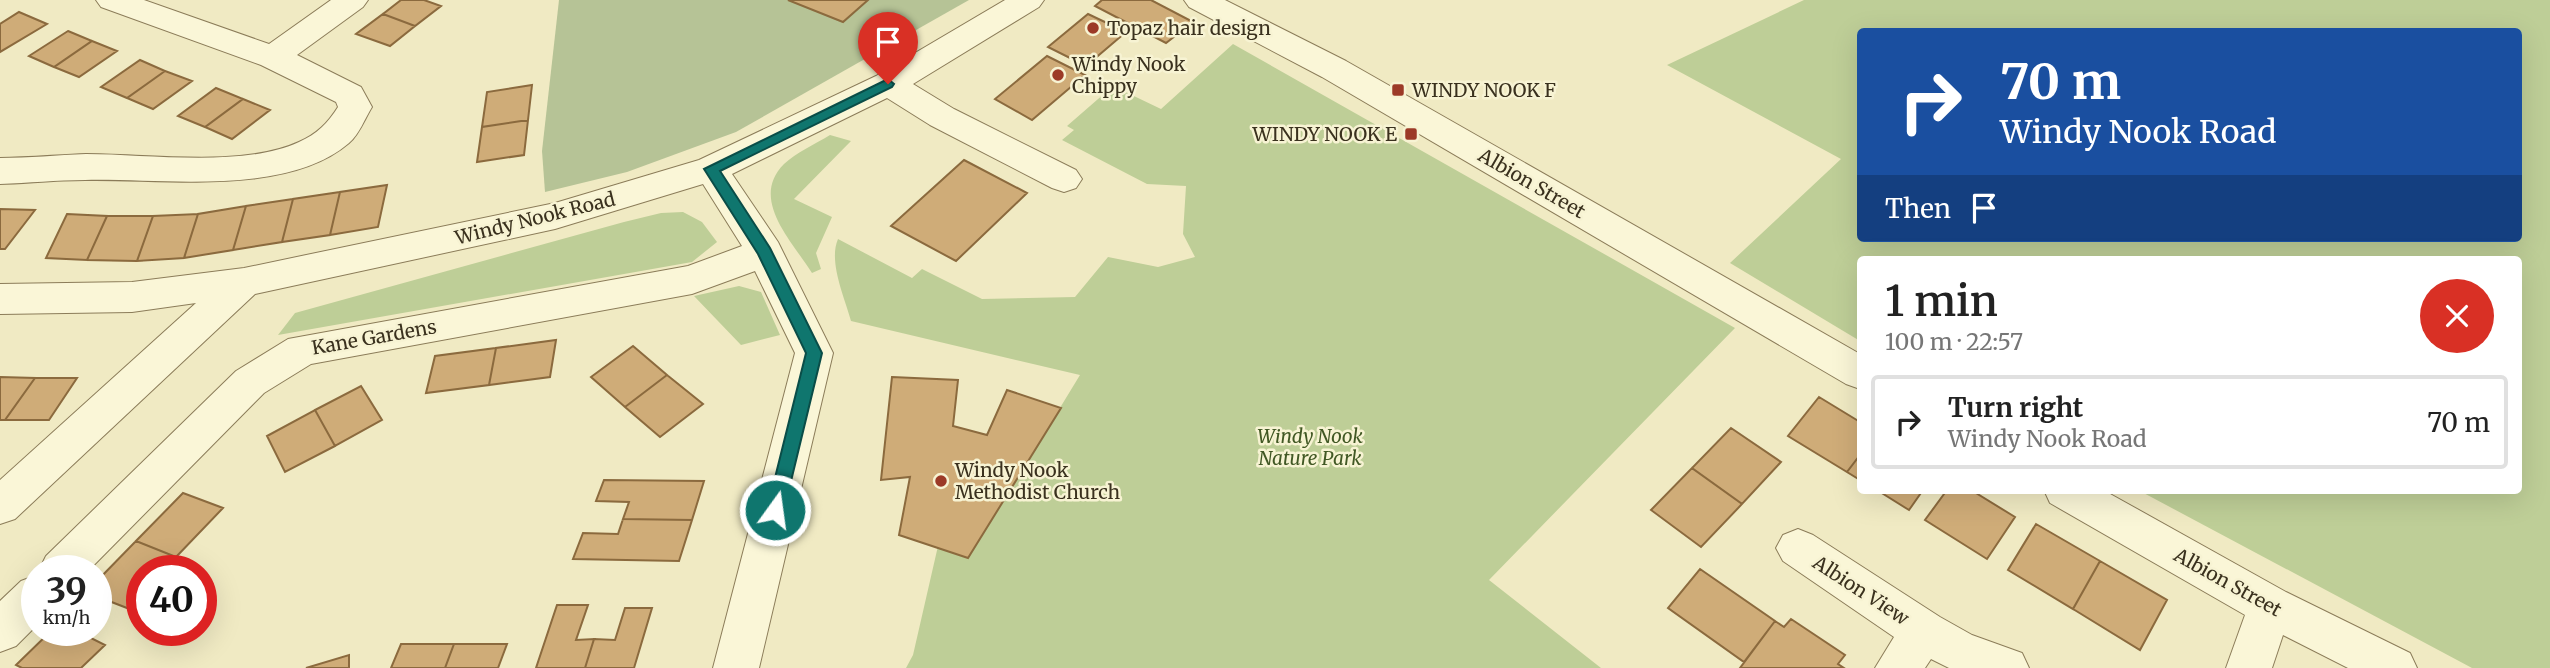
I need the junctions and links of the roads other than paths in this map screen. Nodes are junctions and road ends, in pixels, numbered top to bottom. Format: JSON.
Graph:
{"nodes":[{"id":1,"x":112,"y":0,"type":"edge"},
{"id":2,"x":352,"y":0,"type":"edge"},
{"id":3,"x":1028,"y":0,"type":"edge"},
{"id":4,"x":1200,"y":0,"type":"edge"},
{"id":5,"x":273,"y":57,"type":"junction"},
{"id":6,"x":888,"y":84,"type":"junction"},
{"id":7,"x":711,"y":169,"type":"junction"},
{"id":8,"x":0,"y":171,"type":"edge"},
{"id":9,"x":1064,"y":179,"type":"dead end"},
{"id":10,"x":765,"y":252,"type":"junction"},
{"id":11,"x":244,"y":282,"type":"junction"},
{"id":12,"x":0,"y":299,"type":"edge"},
{"id":13,"x":1857,"y":371,"type":"edge"},
{"id":14,"x":2072,"y":494,"type":"edge"},
{"id":15,"x":0,"y":506,"type":"edge"},
{"id":16,"x":1798,"y":548,"type":"dead end"},
{"id":17,"x":76,"y":555,"type":"edge"},
{"id":18,"x":2270,"y":606,"type":"junction"},
{"id":19,"x":21,"y":611,"type":"edge"},
{"id":20,"x":0,"y":631,"type":"edge"},
{"id":21,"x":1924,"y":632,"type":"junction"},
{"id":22,"x":736,"y":668,"type":"edge"},
{"id":23,"x":1898,"y":668,"type":"edge"},
{"id":24,"x":2006,"y":668,"type":"edge"},
{"id":25,"x":2249,"y":668,"type":"edge"},
{"id":26,"x":2394,"y":668,"type":"edge"}],
"edges":[{"from":1,"to":5,"type":"street"},
{"from":2,"to":5,"type":"street"},
{"from":3,"to":6,"type":"street","name":"Windy Nook Road"},
{"from":4,"to":13,"type":"street","name":"Albion Street"},
{"from":5,"to":8,"type":"street"},
{"from":6,"to":7,"type":"street","name":"Windy Nook Road"},
{"from":6,"to":9,"type":"street"},
{"from":7,"to":10,"type":"street"},
{"from":7,"to":11,"type":"street","name":"Windy Nook Road"},
{"from":10,"to":17,"type":"street","name":"Kane Gardens"},
{"from":10,"to":22,"type":"street"},
{"from":11,"to":12,"type":"street","name":"Windy Nook Road"},
{"from":11,"to":15,"type":"street"},
{"from":14,"to":18,"type":"street","name":"Albion Street"},
{"from":16,"to":21,"type":"street","name":"Albion View"},
{"from":18,"to":25,"type":"street"},
{"from":18,"to":26,"type":"street","name":"Albion Street"},
{"from":19,"to":20,"type":"street"},
{"from":21,"to":23,"type":"street","name":"Albion View"},
{"from":21,"to":24,"type":"street","name":"Albion View"}]}
